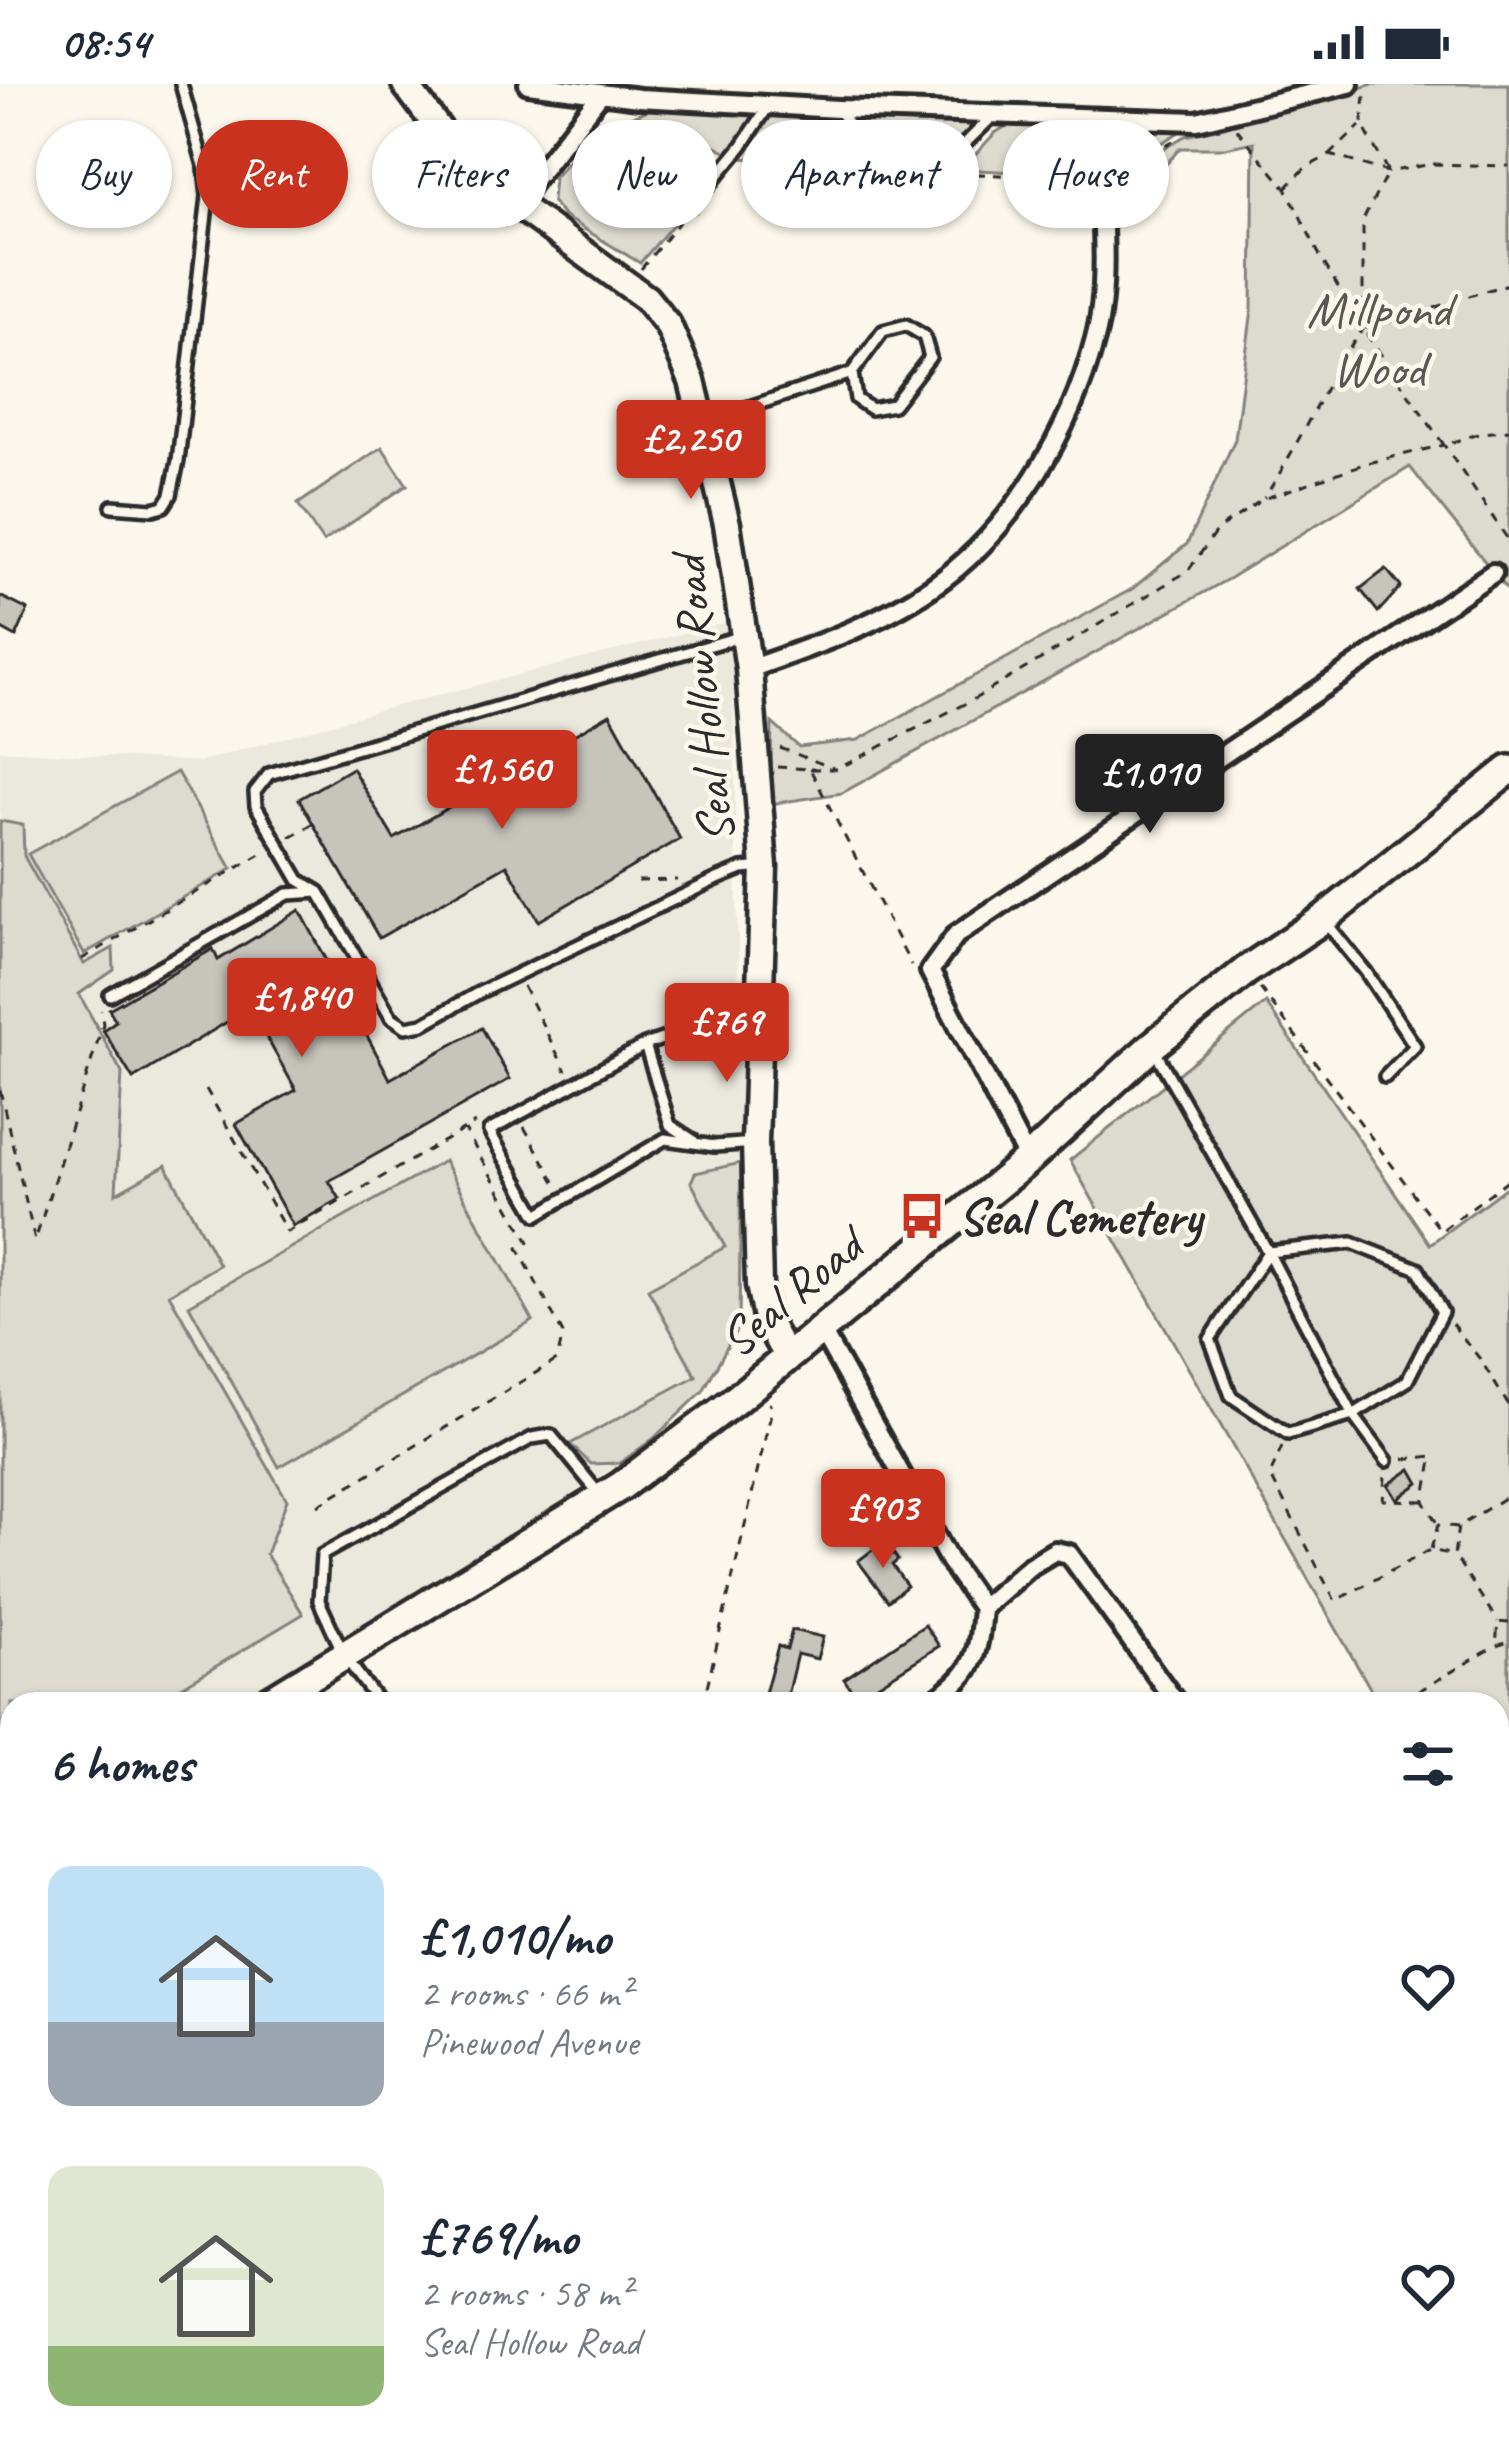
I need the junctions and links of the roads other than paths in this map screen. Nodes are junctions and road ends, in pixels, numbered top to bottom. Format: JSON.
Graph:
{"nodes":[{"id":1,"x":181,"y":84,"type":"edge"},
{"id":2,"x":405,"y":84,"type":"edge"},
{"id":3,"x":528,"y":84,"type":"edge"},
{"id":4,"x":1349,"y":84,"type":"edge"},
{"id":5,"x":639,"y":91,"type":"edge"},
{"id":6,"x":601,"y":93,"type":"junction"},
{"id":7,"x":770,"y":104,"type":"junction"},
{"id":8,"x":838,"y":110,"type":"junction"},
{"id":9,"x":998,"y":112,"type":"junction"},
{"id":10,"x":432,"y":120,"type":"edge"},
{"id":11,"x":1093,"y":120,"type":"edge"},
{"id":12,"x":1169,"y":121,"type":"edge"},
{"id":13,"x":548,"y":161,"type":"edge"},
{"id":14,"x":717,"y":176,"type":"edge"},
{"id":15,"x":547,"y":228,"type":"edge"},
{"id":16,"x":1101,"y":228,"type":"edge"},
{"id":17,"x":852,"y":373,"type":"junction"},
{"id":18,"x":703,"y":422,"type":"junction"},
{"id":19,"x":112,"y":506,"type":"dead end"},
{"id":20,"x":1493,"y":573,"type":"dead end"},
{"id":21,"x":744,"y":636,"type":"junction"},
{"id":22,"x":749,"y":669,"type":"junction"},
{"id":23,"x":1509,"y":770,"type":"edge"},
{"id":24,"x":764,"y":867,"type":"junction"},
{"id":25,"x":319,"y":892,"type":"junction"},
{"id":26,"x":1323,"y":919,"type":"junction"},
{"id":27,"x":110,"y":995,"type":"road end"},
{"id":28,"x":760,"y":1029,"type":"junction"},
{"id":29,"x":645,"y":1046,"type":"junction"},
{"id":30,"x":1152,"y":1046,"type":"junction"},
{"id":31,"x":1385,"y":1077,"type":"dead end"},
{"id":32,"x":698,"y":1142,"type":"junction"},
{"id":33,"x":755,"y":1143,"type":"junction"},
{"id":34,"x":1028,"y":1160,"type":"junction"},
{"id":35,"x":1268,"y":1252,"type":"junction"},
{"id":36,"x":820,"y":1328,"type":"junction"},
{"id":37,"x":786,"y":1356,"type":"junction"},
{"id":38,"x":1354,"y":1415,"type":"junction"},
{"id":39,"x":1387,"y":1461,"type":"road end"},
{"id":40,"x":602,"y":1498,"type":"junction"},
{"id":41,"x":982,"y":1608,"type":"junction"},
{"id":42,"x":345,"y":1657,"type":"junction"},
{"id":43,"x":285,"y":1692,"type":"edge"},
{"id":44,"x":371,"y":1692,"type":"edge"},
{"id":45,"x":946,"y":1692,"type":"edge"},
{"id":46,"x":1168,"y":1692,"type":"edge"}],
"edges":[{"from":1,"to":19,"type":"lane"},
{"from":2,"to":10,"type":"main road","name":"Seal Hollow Road"},
{"from":3,"to":6,"type":"street"},
{"from":4,"to":12,"type":"street"},
{"from":5,"to":6,"type":"street"},
{"from":5,"to":7,"type":"street"},
{"from":6,"to":13,"type":"street"},
{"from":7,"to":8,"type":"street"},
{"from":7,"to":14,"type":"lane"},
{"from":8,"to":9,"type":"street"},
{"from":8,"to":9,"type":"lane"},
{"from":9,"to":11,"type":"street"},
{"from":15,"to":18,"type":"main road","name":"Seal Hollow Road"},
{"from":16,"to":22,"type":"street"},
{"from":17,"to":17,"type":"lane"},
{"from":17,"to":18,"type":"lane"},
{"from":18,"to":21,"type":"main road","name":"Seal Hollow Road"},
{"from":20,"to":34,"type":"street"},
{"from":21,"to":22,"type":"main road","name":"Seal Hollow Road"},
{"from":21,"to":25,"type":"lane"},
{"from":22,"to":24,"type":"main road","name":"Seal Hollow Road"},
{"from":23,"to":26,"type":"highway","name":"Seal Road"},
{"from":24,"to":25,"type":"lane"},
{"from":24,"to":28,"type":"main road","name":"Seal Hollow Road"},
{"from":25,"to":27,"type":"lane"},
{"from":26,"to":30,"type":"highway","name":"Seal Road"},
{"from":26,"to":31,"type":"lane"},
{"from":28,"to":29,"type":"lane"},
{"from":28,"to":33,"type":"main road","name":"Seal Hollow Road"},
{"from":29,"to":32,"type":"lane"},
{"from":29,"to":32,"type":"lane"},
{"from":30,"to":34,"type":"highway","name":"Seal Road"},
{"from":30,"to":35,"type":"lane"},
{"from":32,"to":33,"type":"lane"},
{"from":33,"to":37,"type":"main road","name":"Seal Hollow Road"},
{"from":34,"to":36,"type":"highway","name":"Seal Road"},
{"from":35,"to":38,"type":"lane"},
{"from":35,"to":38,"type":"lane"},
{"from":35,"to":38,"type":"lane"},
{"from":36,"to":37,"type":"highway","name":"Seal Road"},
{"from":36,"to":41,"type":"street"},
{"from":37,"to":40,"type":"highway","name":"Seal Road"},
{"from":38,"to":39,"type":"lane"},
{"from":40,"to":42,"type":"highway","name":"Seal Road"},
{"from":40,"to":42,"type":"lane"},
{"from":41,"to":45,"type":"street"},
{"from":41,"to":46,"type":"street"},
{"from":42,"to":43,"type":"highway","name":"Seal Road"},
{"from":42,"to":44,"type":"lane"}]}
